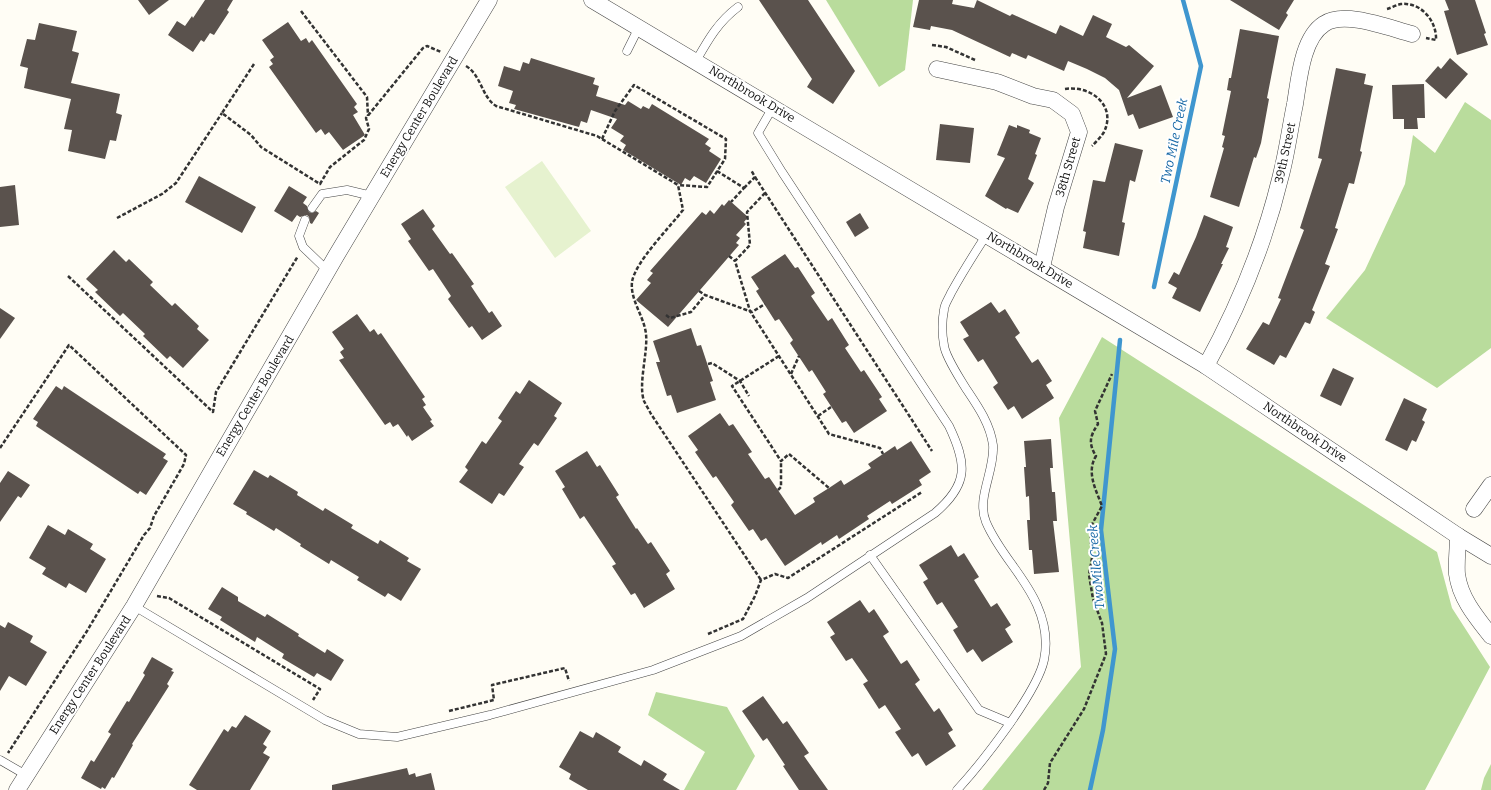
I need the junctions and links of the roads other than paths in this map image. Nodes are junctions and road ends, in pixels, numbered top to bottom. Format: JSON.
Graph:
{"nodes":[{"id":1,"x":489,"y":0,"type":"edge"},
{"id":2,"x":592,"y":0,"type":"edge"},
{"id":3,"x":609,"y":4,"type":"edge"},
{"id":4,"x":738,"y":7,"type":"dead end"},
{"id":5,"x":639,"y":27,"type":"junction"},
{"id":6,"x":1412,"y":34,"type":"dead end"},
{"id":7,"x":627,"y":51,"type":"dead end"},
{"id":8,"x":696,"y":61,"type":"junction"},
{"id":9,"x":937,"y":69,"type":"dead end"},
{"id":10,"x":773,"y":107,"type":"junction"},
{"id":11,"x":372,"y":196,"type":"junction"},
{"id":12,"x":312,"y":208,"type":"dead end"},
{"id":13,"x":305,"y":220,"type":"dead end"},
{"id":14,"x":987,"y":234,"type":"junction"},
{"id":15,"x":1042,"y":267,"type":"junction"},
{"id":16,"x":328,"y":270,"type":"junction"},
{"id":17,"x":1206,"y":366,"type":"junction"},
{"id":18,"x":1491,"y":485,"type":"edge"},
{"id":19,"x":1474,"y":510,"type":"dead end"},
{"id":20,"x":1458,"y":536,"type":"junction"},
{"id":21,"x":870,"y":555,"type":"junction"},
{"id":22,"x":1491,"y":556,"type":"edge"},
{"id":23,"x":137,"y":600,"type":"junction"},
{"id":24,"x":1491,"y":636,"type":"edge"},
{"id":25,"x":1010,"y":723,"type":"junction"},
{"id":26,"x":1,"y":761,"type":"edge"},
{"id":27,"x":26,"y":775,"type":"junction"},
{"id":28,"x":17,"y":790,"type":"edge"},
{"id":29,"x":958,"y":790,"type":"edge"}],
"edges":[{"from":1,"to":11,"type":"street","name":"Energy Center Boulevard"},
{"from":2,"to":3,"type":"street","name":"Northbrook Drive"},
{"from":3,"to":5,"type":"street","name":"Northbrook Drive"},
{"from":4,"to":8,"type":"lane"},
{"from":5,"to":7,"type":"lane"},
{"from":5,"to":8,"type":"street","name":"Northbrook Drive"},
{"from":6,"to":17,"type":"street","name":"39th Street"},
{"from":8,"to":10,"type":"street","name":"Northbrook Drive"},
{"from":9,"to":15,"type":"street","name":"38th Street"},
{"from":10,"to":14,"type":"street","name":"Northbrook Drive"},
{"from":10,"to":21,"type":"lane"},
{"from":11,"to":12,"type":"lane"},
{"from":11,"to":16,"type":"street","name":"Energy Center Boulevard"},
{"from":13,"to":16,"type":"lane"},
{"from":14,"to":15,"type":"street","name":"Northbrook Drive"},
{"from":14,"to":25,"type":"lane"},
{"from":15,"to":17,"type":"street","name":"Northbrook Drive"},
{"from":16,"to":23,"type":"street","name":"Energy Center Boulevard"},
{"from":17,"to":20,"type":"street","name":"Northbrook Drive"},
{"from":18,"to":19,"type":"street"},
{"from":20,"to":22,"type":"street","name":"Northbrook Drive"},
{"from":20,"to":24,"type":"street"},
{"from":21,"to":23,"type":"lane"},
{"from":21,"to":25,"type":"lane"},
{"from":23,"to":27,"type":"street","name":"Energy Center Boulevard"},
{"from":25,"to":29,"type":"lane"},
{"from":26,"to":27,"type":"lane"},
{"from":27,"to":28,"type":"street","name":"Energy Center Boulevard"}]}
